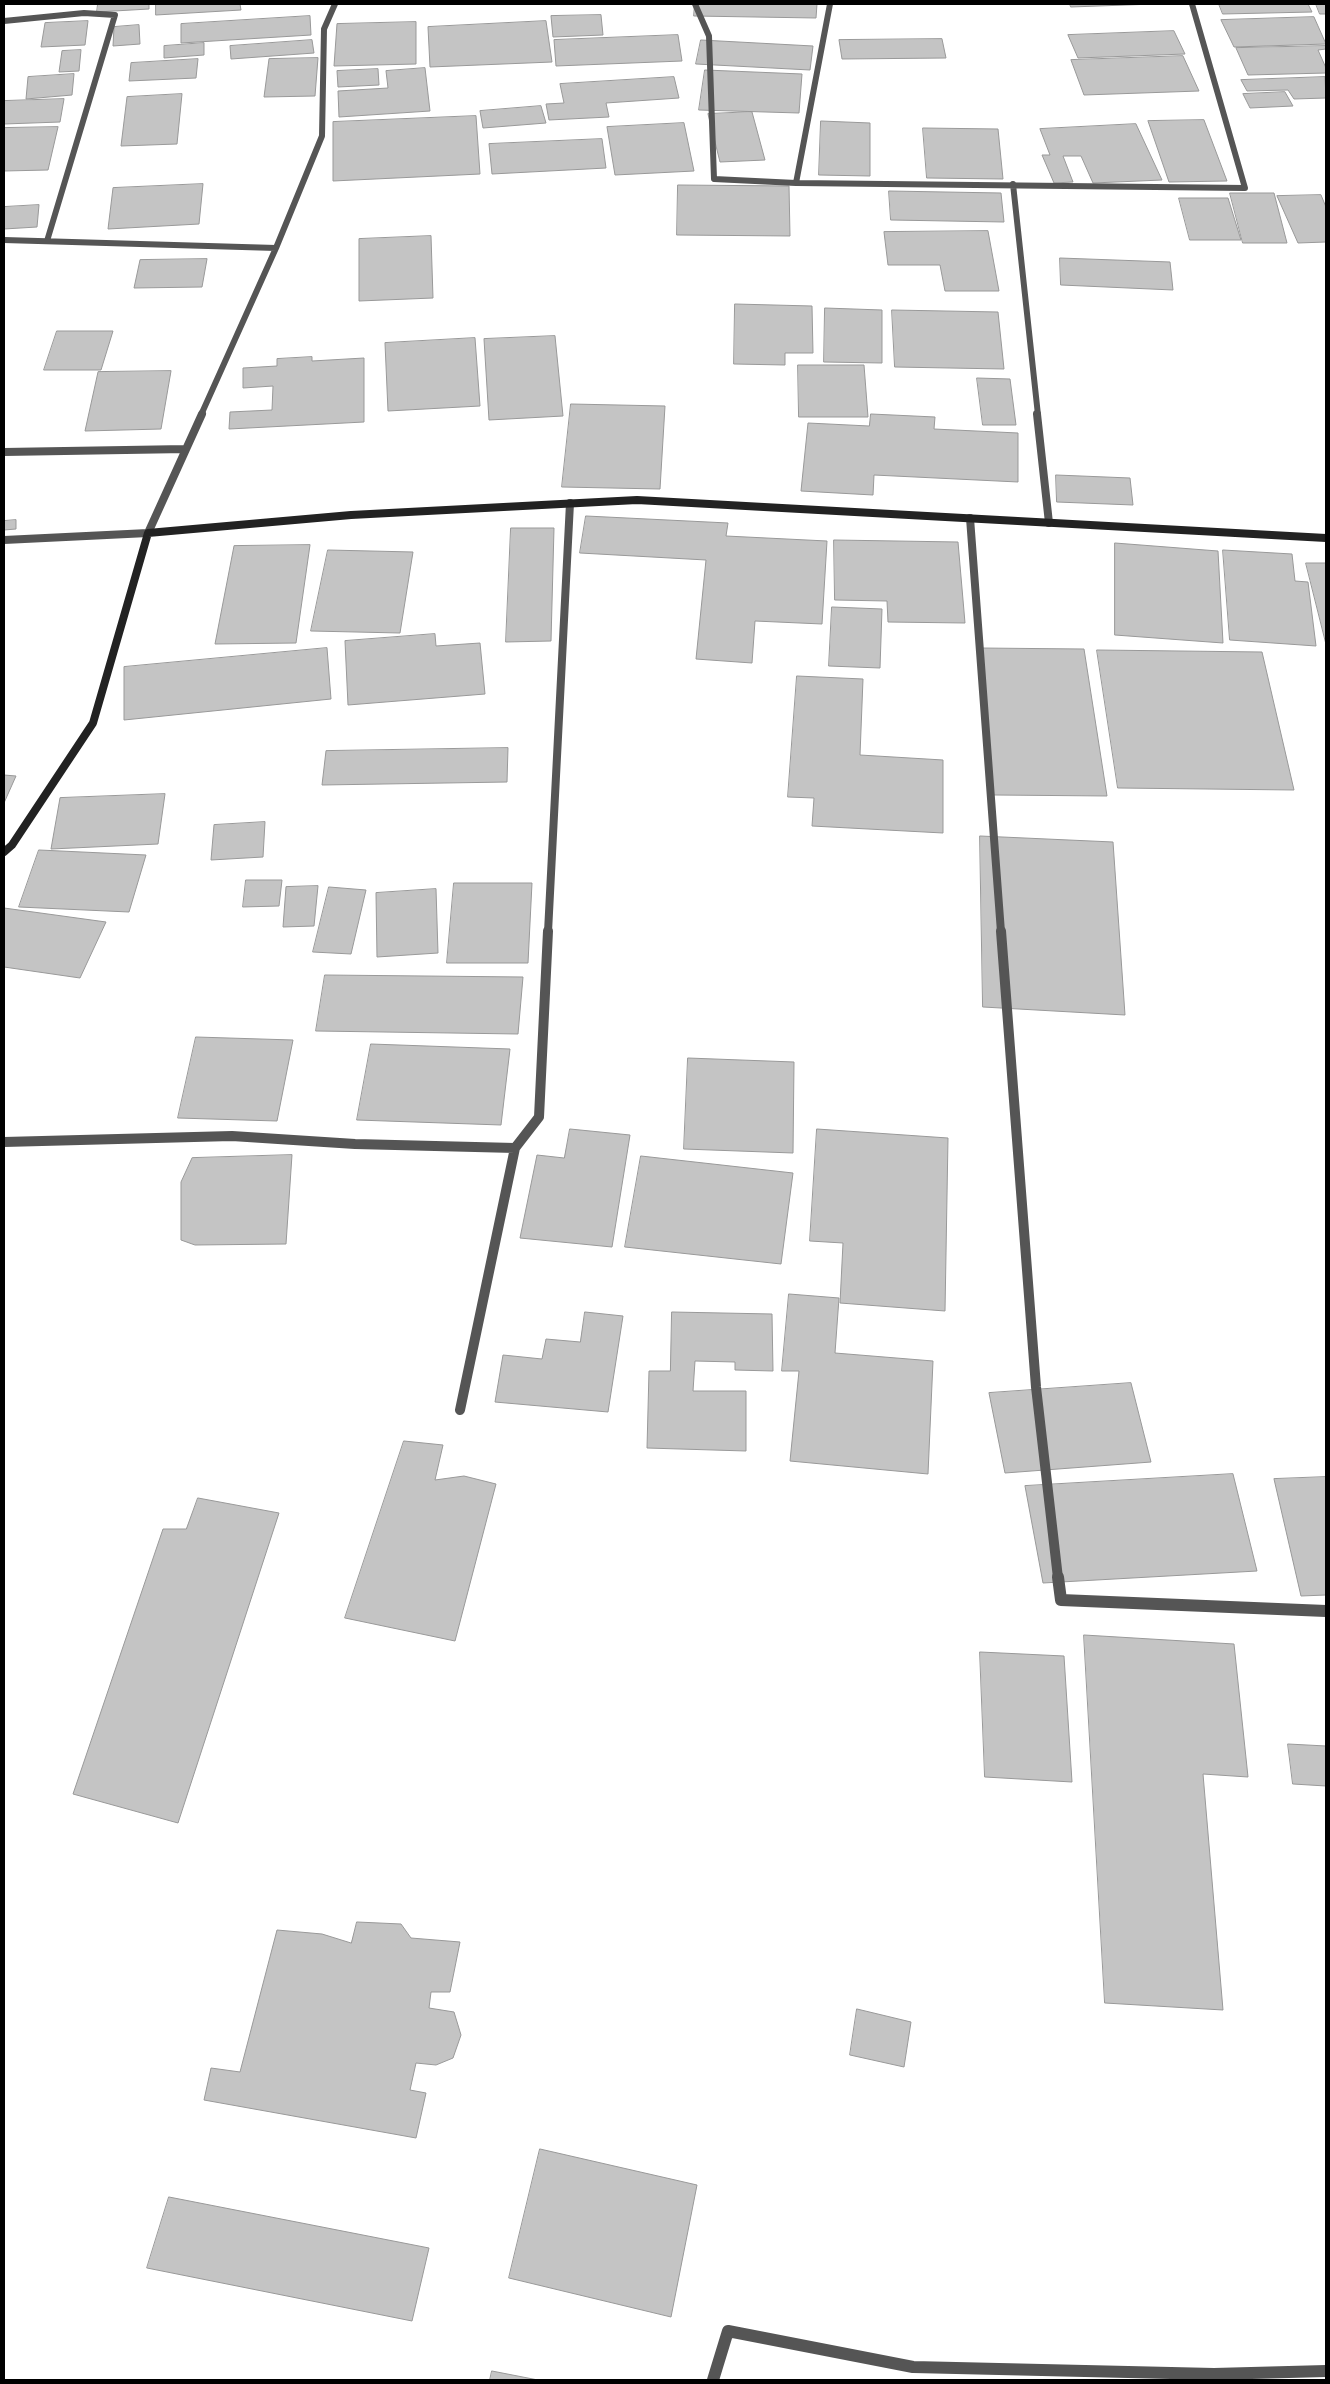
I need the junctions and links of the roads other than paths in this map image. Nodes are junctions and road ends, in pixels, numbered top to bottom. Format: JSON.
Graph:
{"nodes":[{"id":1,"x":335,"y":4,"type":"edge"},
{"id":2,"x":695,"y":4,"type":"edge"},
{"id":3,"x":830,"y":4,"type":"edge"},
{"id":4,"x":1192,"y":4,"type":"edge"},
{"id":5,"x":4,"y":20,"type":"edge"},
{"id":6,"x":796,"y":183,"type":"junction"},
{"id":7,"x":1013,"y":184,"type":"junction"},
{"id":8,"x":4,"y":240,"type":"edge"},
{"id":9,"x":47,"y":241,"type":"junction"},
{"id":10,"x":276,"y":248,"type":"junction"},
{"id":11,"x":186,"y":449,"type":"junction"},
{"id":12,"x":4,"y":452,"type":"edge"},
{"id":13,"x":570,"y":503,"type":"junction"},
{"id":14,"x":970,"y":518,"type":"junction"},
{"id":15,"x":1048,"y":523,"type":"junction"},
{"id":16,"x":148,"y":533,"type":"junction"},
{"id":17,"x":1326,"y":538,"type":"edge"},
{"id":18,"x":4,"y":540,"type":"edge"},
{"id":19,"x":4,"y":852,"type":"edge"},
{"id":20,"x":4,"y":1142,"type":"edge"},
{"id":21,"x":516,"y":1148,"type":"junction"},
{"id":22,"x":460,"y":1410,"type":"dead end"},
{"id":23,"x":1326,"y":1611,"type":"edge"},
{"id":24,"x":1326,"y":2371,"type":"edge"},
{"id":25,"x":713,"y":2380,"type":"edge"}],
"edges":[{"from":1,"to":10,"type":"street"},
{"from":2,"to":6,"type":"street"},
{"from":3,"to":6,"type":"street"},
{"from":4,"to":7,"type":"street"},
{"from":5,"to":9,"type":"street"},
{"from":6,"to":7,"type":"street"},
{"from":7,"to":15,"type":"street"},
{"from":8,"to":9,"type":"street"},
{"from":9,"to":10,"type":"street"},
{"from":10,"to":11,"type":"street"},
{"from":11,"to":12,"type":"street"},
{"from":11,"to":16,"type":"street"},
{"from":13,"to":14,"type":"street"},
{"from":13,"to":16,"type":"street"},
{"from":13,"to":21,"type":"street"},
{"from":14,"to":15,"type":"street"},
{"from":14,"to":23,"type":"street"},
{"from":15,"to":17,"type":"street"},
{"from":16,"to":18,"type":"street"},
{"from":16,"to":19,"type":"street"},
{"from":20,"to":21,"type":"street"},
{"from":21,"to":22,"type":"street"},
{"from":24,"to":25,"type":"street"}]}
